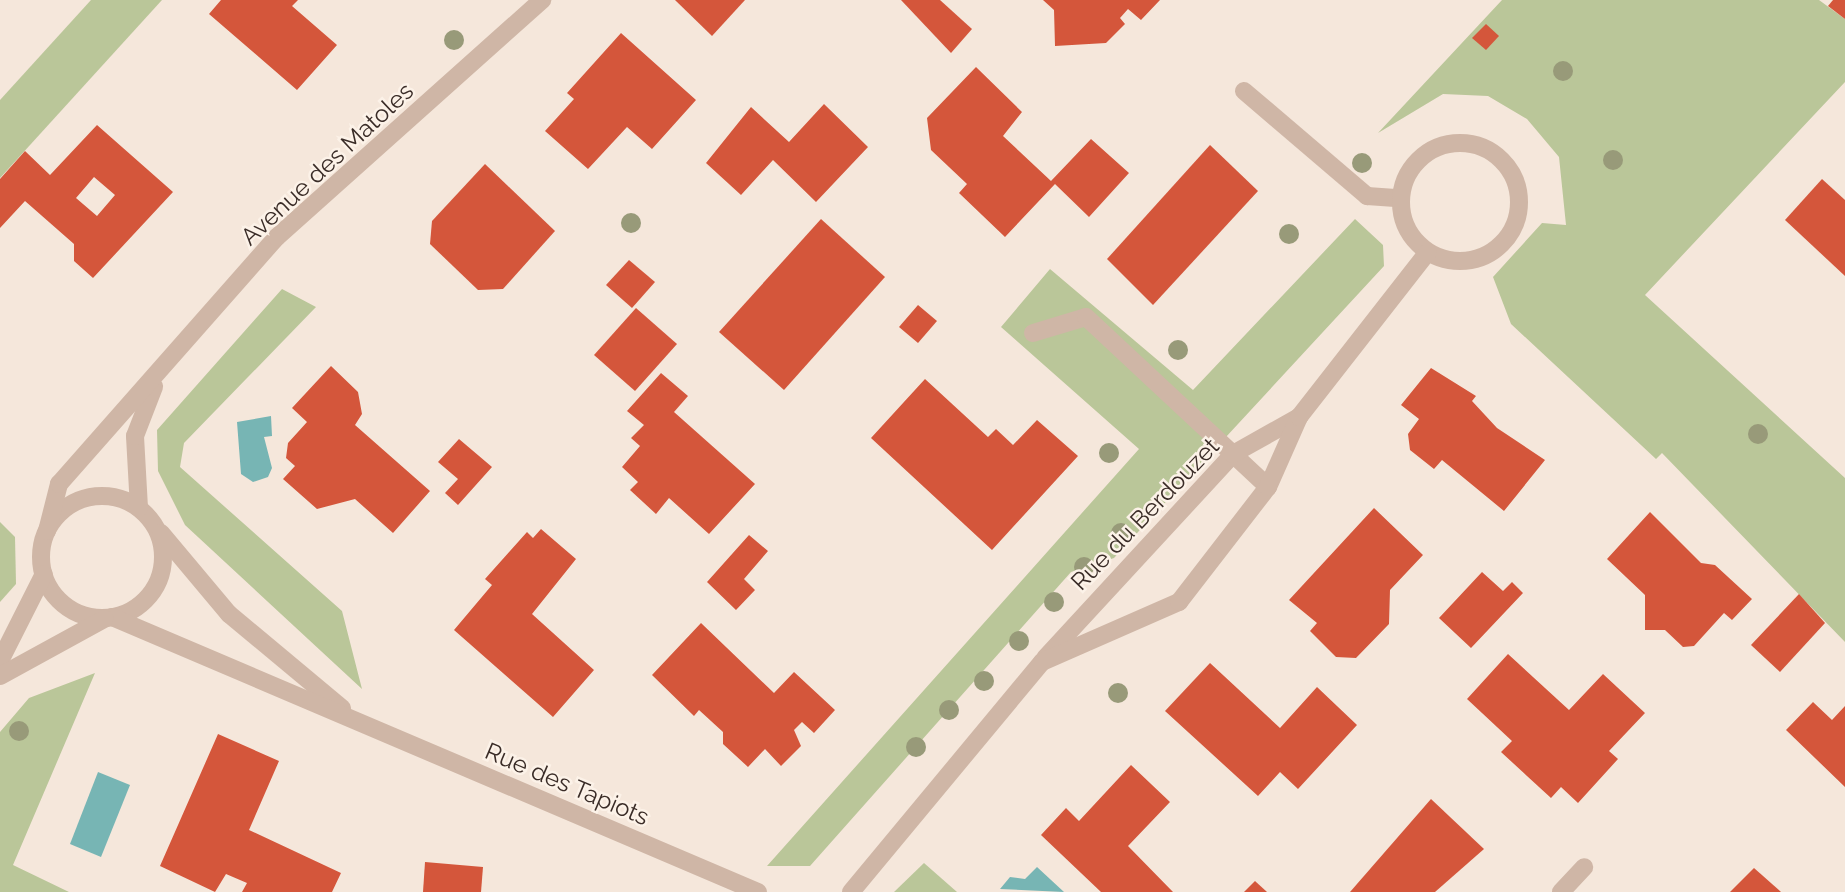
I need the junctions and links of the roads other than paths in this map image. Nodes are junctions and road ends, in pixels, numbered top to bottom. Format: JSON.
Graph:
{"nodes":[{"id":1,"x":542,"y":0,"type":"edge"},
{"id":2,"x":1244,"y":91,"type":"dead end"},
{"id":3,"x":1399,"y":198,"type":"junction"},
{"id":4,"x":1428,"y":252,"type":"junction"},
{"id":5,"x":1033,"y":333,"type":"dead end"},
{"id":6,"x":158,"y":377,"type":"junction"},
{"id":7,"x":1299,"y":417,"type":"junction"},
{"id":8,"x":1233,"y":454,"type":"junction"},
{"id":9,"x":1268,"y":487,"type":"junction"},
{"id":10,"x":139,"y":508,"type":"junction"},
{"id":11,"x":156,"y":528,"type":"junction"},
{"id":12,"x":47,"y":531,"type":"junction"},
{"id":13,"x":44,"y":574,"type":"junction"},
{"id":14,"x":109,"y":617,"type":"junction"},
{"id":15,"x":0,"y":660,"type":"edge"},
{"id":16,"x":1042,"y":662,"type":"junction"},
{"id":17,"x":0,"y":676,"type":"edge"},
{"id":18,"x":358,"y":721,"type":"junction"},
{"id":19,"x":1584,"y":867,"type":"dead end"},
{"id":20,"x":758,"y":892,"type":"edge"},
{"id":21,"x":851,"y":892,"type":"edge"},
{"id":22,"x":1561,"y":892,"type":"edge"}],
"edges":[{"from":1,"to":6,"type":"street","name":"Avenue des Matoles"},
{"from":2,"to":3,"type":"street"},
{"from":3,"to":4,"type":"street"},
{"from":3,"to":4,"type":"street"},
{"from":4,"to":7,"type":"street","name":"Rue du Berdouzet"},
{"from":5,"to":8,"type":"street"},
{"from":6,"to":10,"type":"street","name":"Avenue des Matoles"},
{"from":6,"to":12,"type":"street","name":"Avenue des Matoles"},
{"from":7,"to":8,"type":"street","name":"Rue du Berdouzet"},
{"from":7,"to":9,"type":"street","name":"Rue du Berdouzet"},
{"from":8,"to":9,"type":"street"},
{"from":8,"to":16,"type":"street","name":"Rue du Berdouzet"},
{"from":9,"to":16,"type":"street","name":"Rue du Berdouzet"},
{"from":10,"to":11,"type":"street"},
{"from":10,"to":12,"type":"street"},
{"from":11,"to":14,"type":"street"},
{"from":11,"to":18,"type":"street","name":"Rue des Tapiots"},
{"from":12,"to":13,"type":"street"},
{"from":13,"to":14,"type":"street"},
{"from":13,"to":15,"type":"street"},
{"from":14,"to":17,"type":"street"},
{"from":14,"to":18,"type":"street","name":"Rue des Tapiots"},
{"from":16,"to":21,"type":"street","name":"Rue du Berdouzet"},
{"from":18,"to":20,"type":"street","name":"Rue des Tapiots"},
{"from":19,"to":22,"type":"street"}]}
